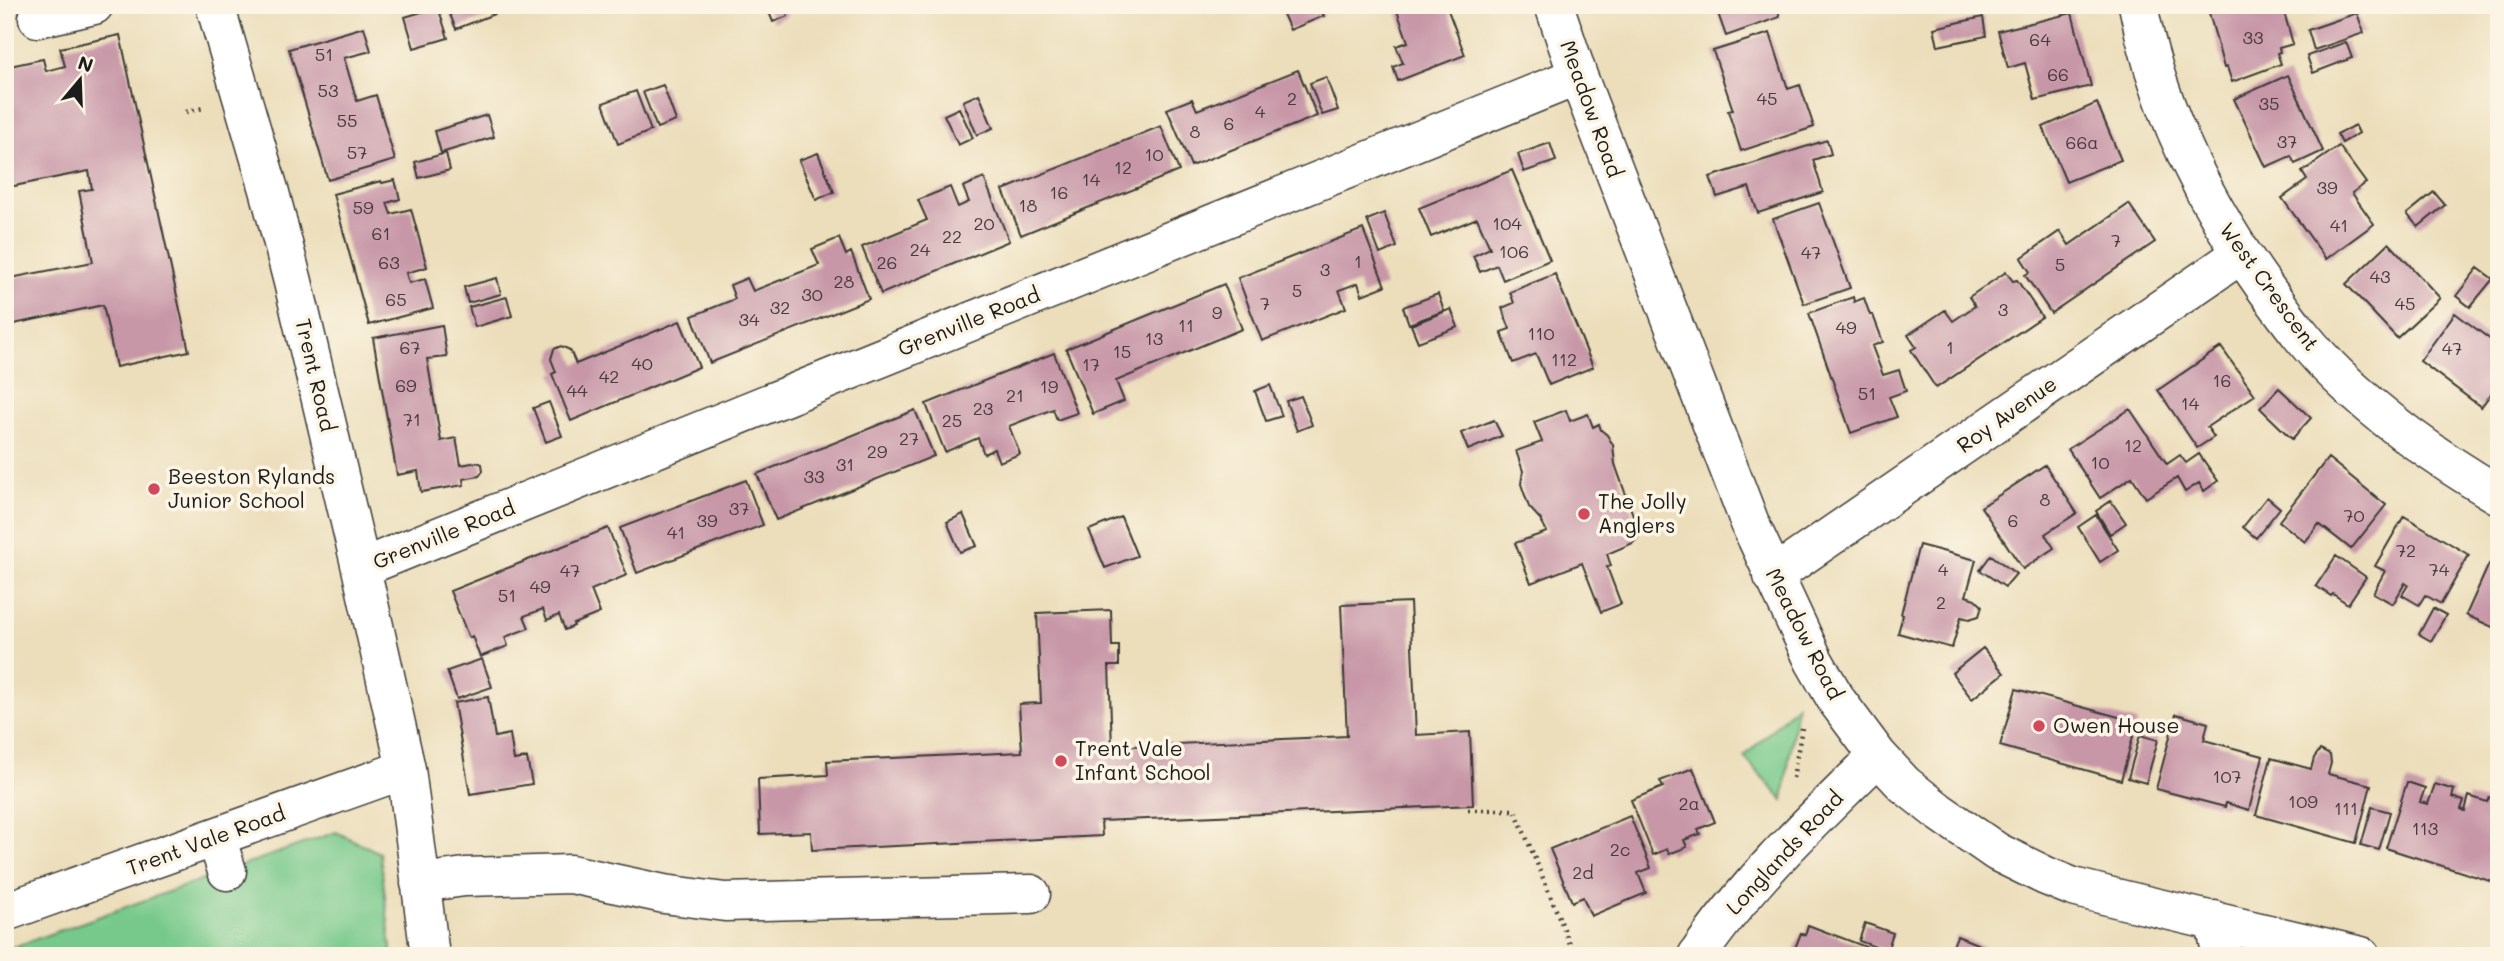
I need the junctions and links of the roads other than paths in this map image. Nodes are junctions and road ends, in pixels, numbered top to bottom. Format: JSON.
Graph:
{"nodes":[{"id":1,"x":94,"y":5,"type":"edge"},
{"id":2,"x":215,"y":5,"type":"edge"},
{"id":3,"x":1554,"y":5,"type":"edge"},
{"id":4,"x":2138,"y":5,"type":"edge"},
{"id":5,"x":38,"y":18,"type":"dead end"},
{"id":6,"x":1578,"y":76,"type":"junction"},
{"id":7,"x":2241,"y":254,"type":"junction"},
{"id":8,"x":2499,"y":495,"type":"edge"},
{"id":9,"x":361,"y":568,"type":"junction"},
{"id":10,"x":1773,"y":576,"type":"junction"},
{"id":11,"x":1878,"y":756,"type":"junction"},
{"id":12,"x":406,"y":769,"type":"junction"},
{"id":13,"x":420,"y":883,"type":"junction"},
{"id":14,"x":1031,"y":894,"type":"dead end"},
{"id":15,"x":5,"y":912,"type":"edge"},
{"id":16,"x":2218,"y":938,"type":"edge"},
{"id":17,"x":430,"y":956,"type":"edge"},
{"id":18,"x":1697,"y":956,"type":"edge"},
{"id":19,"x":2361,"y":956,"type":"edge"}],
"edges":[{"from":1,"to":5,"type":"street"},
{"from":2,"to":9,"type":"street","name":"Trent Road"},
{"from":3,"to":6,"type":"street","name":"Meadow Road"},
{"from":4,"to":7,"type":"street","name":"West Crescent"},
{"from":6,"to":9,"type":"street","name":"Grenville Road"},
{"from":6,"to":10,"type":"street","name":"Meadow Road"},
{"from":7,"to":8,"type":"street","name":"West Crescent"},
{"from":7,"to":10,"type":"street","name":"Roy Avenue"},
{"from":9,"to":12,"type":"street","name":"Trent Road"},
{"from":10,"to":11,"type":"street","name":"Meadow Road"},
{"from":11,"to":16,"type":"street","name":"Meadow Road"},
{"from":11,"to":18,"type":"street","name":"Longlands Road"},
{"from":12,"to":13,"type":"street","name":"Trent Road"},
{"from":12,"to":15,"type":"street","name":"Trent Vale Road"},
{"from":13,"to":14,"type":"street"},
{"from":13,"to":17,"type":"street","name":"Trent Road"},
{"from":16,"to":19,"type":"street","name":"Meadow Road"}]}
